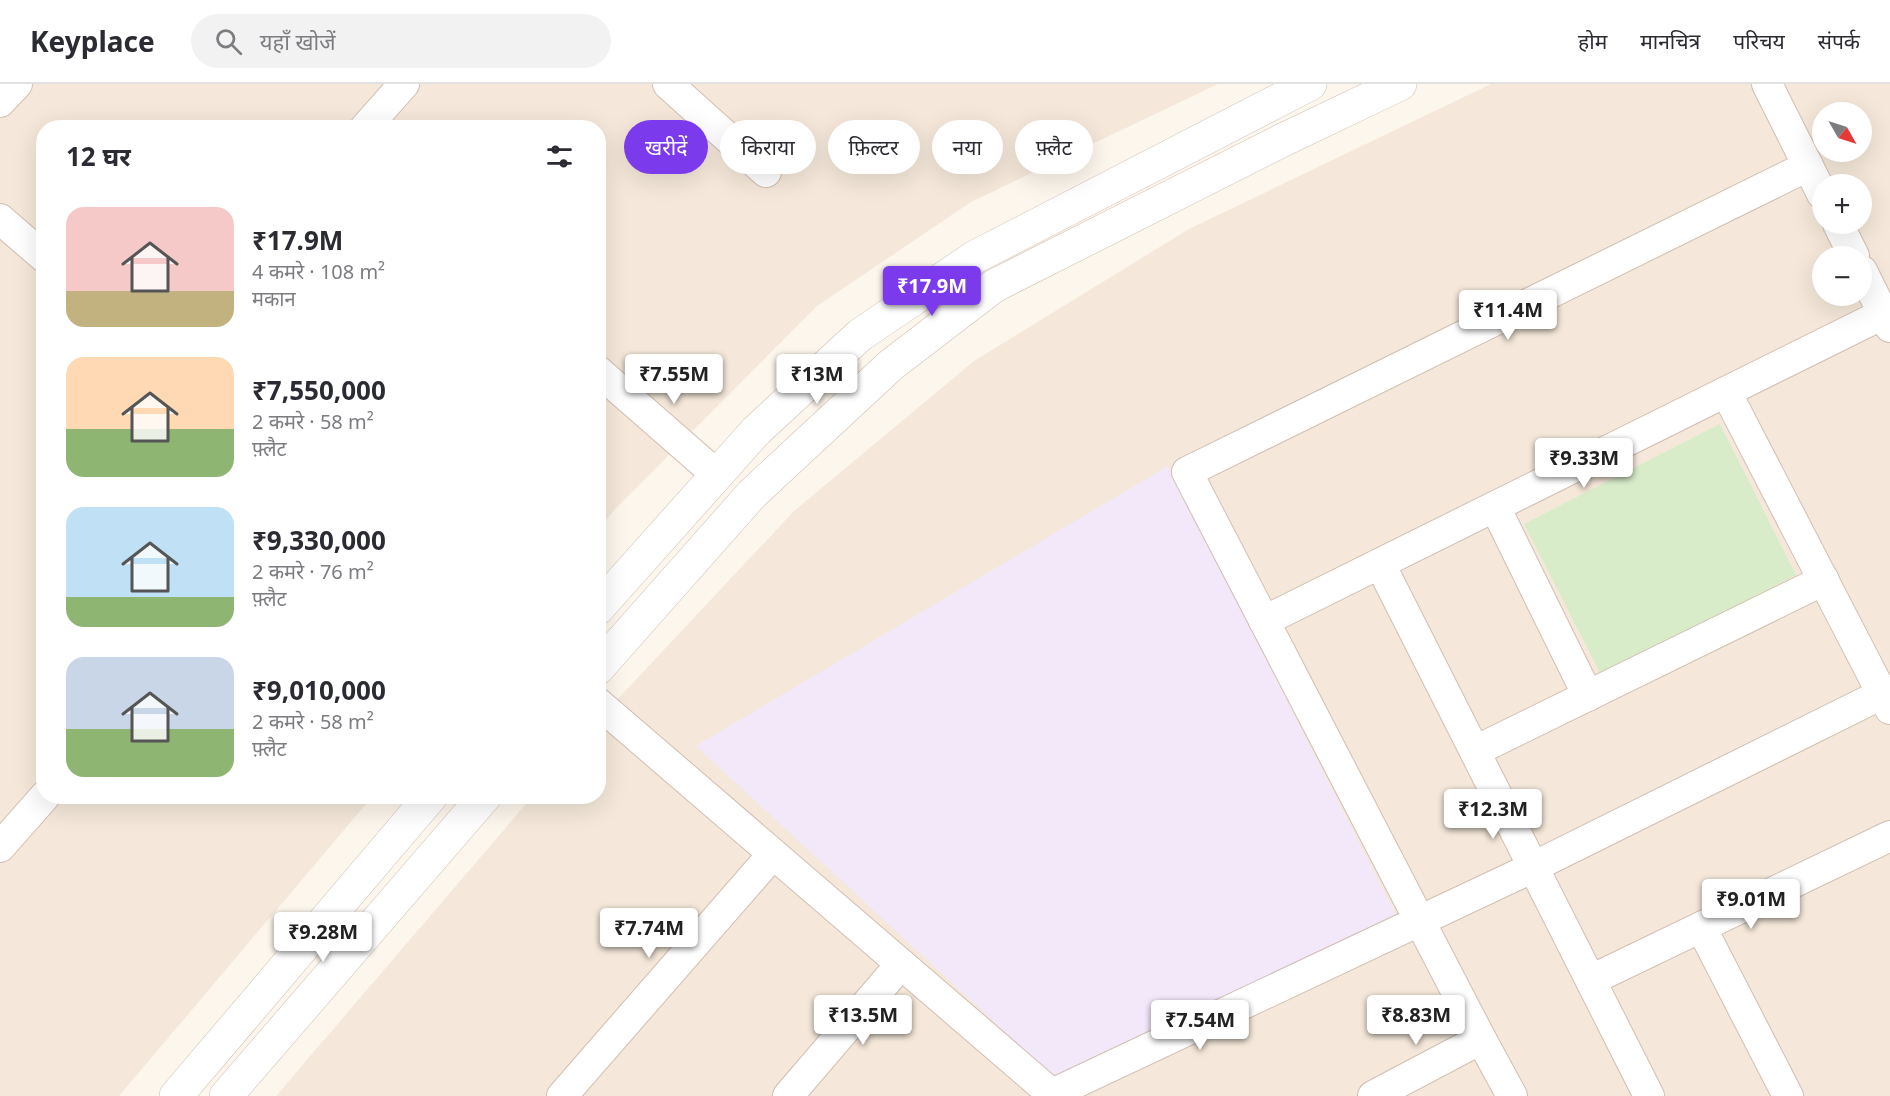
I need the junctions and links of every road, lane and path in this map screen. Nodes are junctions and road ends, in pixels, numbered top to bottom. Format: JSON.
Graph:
{"nodes":[{"id":1,"x":17,"y":84,"type":"edge"},
{"id":2,"x":404,"y":84,"type":"edge"},
{"id":3,"x":1310,"y":84,"type":"edge"},
{"id":4,"x":1400,"y":84,"type":"edge"},
{"id":5,"x":1767,"y":84,"type":"edge"},
{"id":6,"x":670,"y":85,"type":"edge"},
{"id":7,"x":0,"y":102,"type":"edge"},
{"id":8,"x":372,"y":120,"type":"edge"},
{"id":9,"x":720,"y":130,"type":"edge"},
{"id":10,"x":1808,"y":165,"type":"junction"},
{"id":11,"x":1812,"y":174,"type":"edge"},
{"id":12,"x":0,"y":219,"type":"edge"},
{"id":13,"x":36,"y":250,"type":"edge"},
{"id":14,"x":1872,"y":291,"type":"edge"},
{"id":15,"x":1887,"y":321,"type":"edge"},
{"id":16,"x":821,"y":372,"type":"junction"},
{"id":17,"x":606,"y":378,"type":"edge"},
{"id":18,"x":1726,"y":392,"type":"junction"},
{"id":19,"x":851,"y":403,"type":"junction"},
{"id":20,"x":717,"y":475,"type":"junction"},
{"id":21,"x":1495,"y":507,"type":"junction"},
{"id":22,"x":1380,"y":564,"type":"junction"},
{"id":23,"x":1824,"y":580,"type":"junction"},
{"id":24,"x":606,"y":599,"type":"edge"},
{"id":25,"x":1264,"y":621,"type":"junction"},
{"id":26,"x":606,"y":659,"type":"edge"},
{"id":27,"x":1588,"y":696,"type":"junction"},
{"id":28,"x":1887,"y":697,"type":"edge"},
{"id":29,"x":606,"y":711,"type":"edge"},
{"id":30,"x":1475,"y":751,"type":"junction"},
{"id":31,"x":38,"y":804,"type":"edge"},
{"id":32,"x":424,"y":804,"type":"edge"},
{"id":33,"x":478,"y":804,"type":"edge"},
{"id":34,"x":1890,"y":836,"type":"edge"},
{"id":35,"x":0,"y":847,"type":"edge"},
{"id":36,"x":773,"y":854,"type":"junction"},
{"id":37,"x":1534,"y":867,"type":"junction"},
{"id":38,"x":1420,"y":921,"type":"junction"},
{"id":39,"x":1701,"y":927,"type":"junction"},
{"id":40,"x":901,"y":964,"type":"junction"},
{"id":41,"x":1591,"y":980,"type":"junction"},
{"id":42,"x":1481,"y":1039,"type":"junction"},
{"id":43,"x":1106,"y":1084,"type":"edge"},
{"id":44,"x":1050,"y":1095,"type":"edge"},
{"id":45,"x":176,"y":1096,"type":"edge"},
{"id":46,"x":226,"y":1096,"type":"edge"},
{"id":47,"x":562,"y":1096,"type":"edge"},
{"id":48,"x":788,"y":1096,"type":"edge"},
{"id":49,"x":1373,"y":1096,"type":"edge"},
{"id":50,"x":1512,"y":1096,"type":"edge"},
{"id":51,"x":1649,"y":1096,"type":"edge"},
{"id":52,"x":1788,"y":1096,"type":"edge"}],
"edges":[{"from":1,"to":7,"type":"street"},
{"from":2,"to":8,"type":"street"},
{"from":3,"to":16,"type":"street"},
{"from":4,"to":19,"type":"street"},
{"from":5,"to":10,"type":"street"},
{"from":6,"to":9,"type":"street"},
{"from":10,"to":11,"type":"street"},
{"from":10,"to":25,"type":"street"},
{"from":12,"to":13,"type":"street"},
{"from":14,"to":15,"type":"street"},
{"from":15,"to":18,"type":"street"},
{"from":16,"to":19,"type":"street"},
{"from":16,"to":20,"type":"street"},
{"from":17,"to":20,"type":"street"},
{"from":18,"to":21,"type":"street"},
{"from":18,"to":23,"type":"street"},
{"from":19,"to":26,"type":"street"},
{"from":20,"to":24,"type":"street"},
{"from":21,"to":22,"type":"street"},
{"from":21,"to":27,"type":"street"},
{"from":22,"to":25,"type":"street"},
{"from":22,"to":30,"type":"street"},
{"from":23,"to":27,"type":"street"},
{"from":23,"to":28,"type":"street"},
{"from":25,"to":38,"type":"street"},
{"from":27,"to":30,"type":"street"},
{"from":28,"to":37,"type":"street"},
{"from":29,"to":36,"type":"street"},
{"from":30,"to":37,"type":"street"},
{"from":31,"to":35,"type":"street"},
{"from":32,"to":45,"type":"street"},
{"from":33,"to":46,"type":"street"},
{"from":34,"to":39,"type":"street"},
{"from":36,"to":40,"type":"street"},
{"from":36,"to":47,"type":"street"},
{"from":37,"to":38,"type":"street"},
{"from":37,"to":41,"type":"street"},
{"from":38,"to":42,"type":"street"},
{"from":38,"to":43,"type":"street"},
{"from":39,"to":41,"type":"street"},
{"from":39,"to":52,"type":"street"},
{"from":40,"to":44,"type":"street"},
{"from":40,"to":48,"type":"street"},
{"from":41,"to":51,"type":"street"},
{"from":42,"to":49,"type":"street"},
{"from":42,"to":50,"type":"street"},
{"from":43,"to":44,"type":"street"}]}
